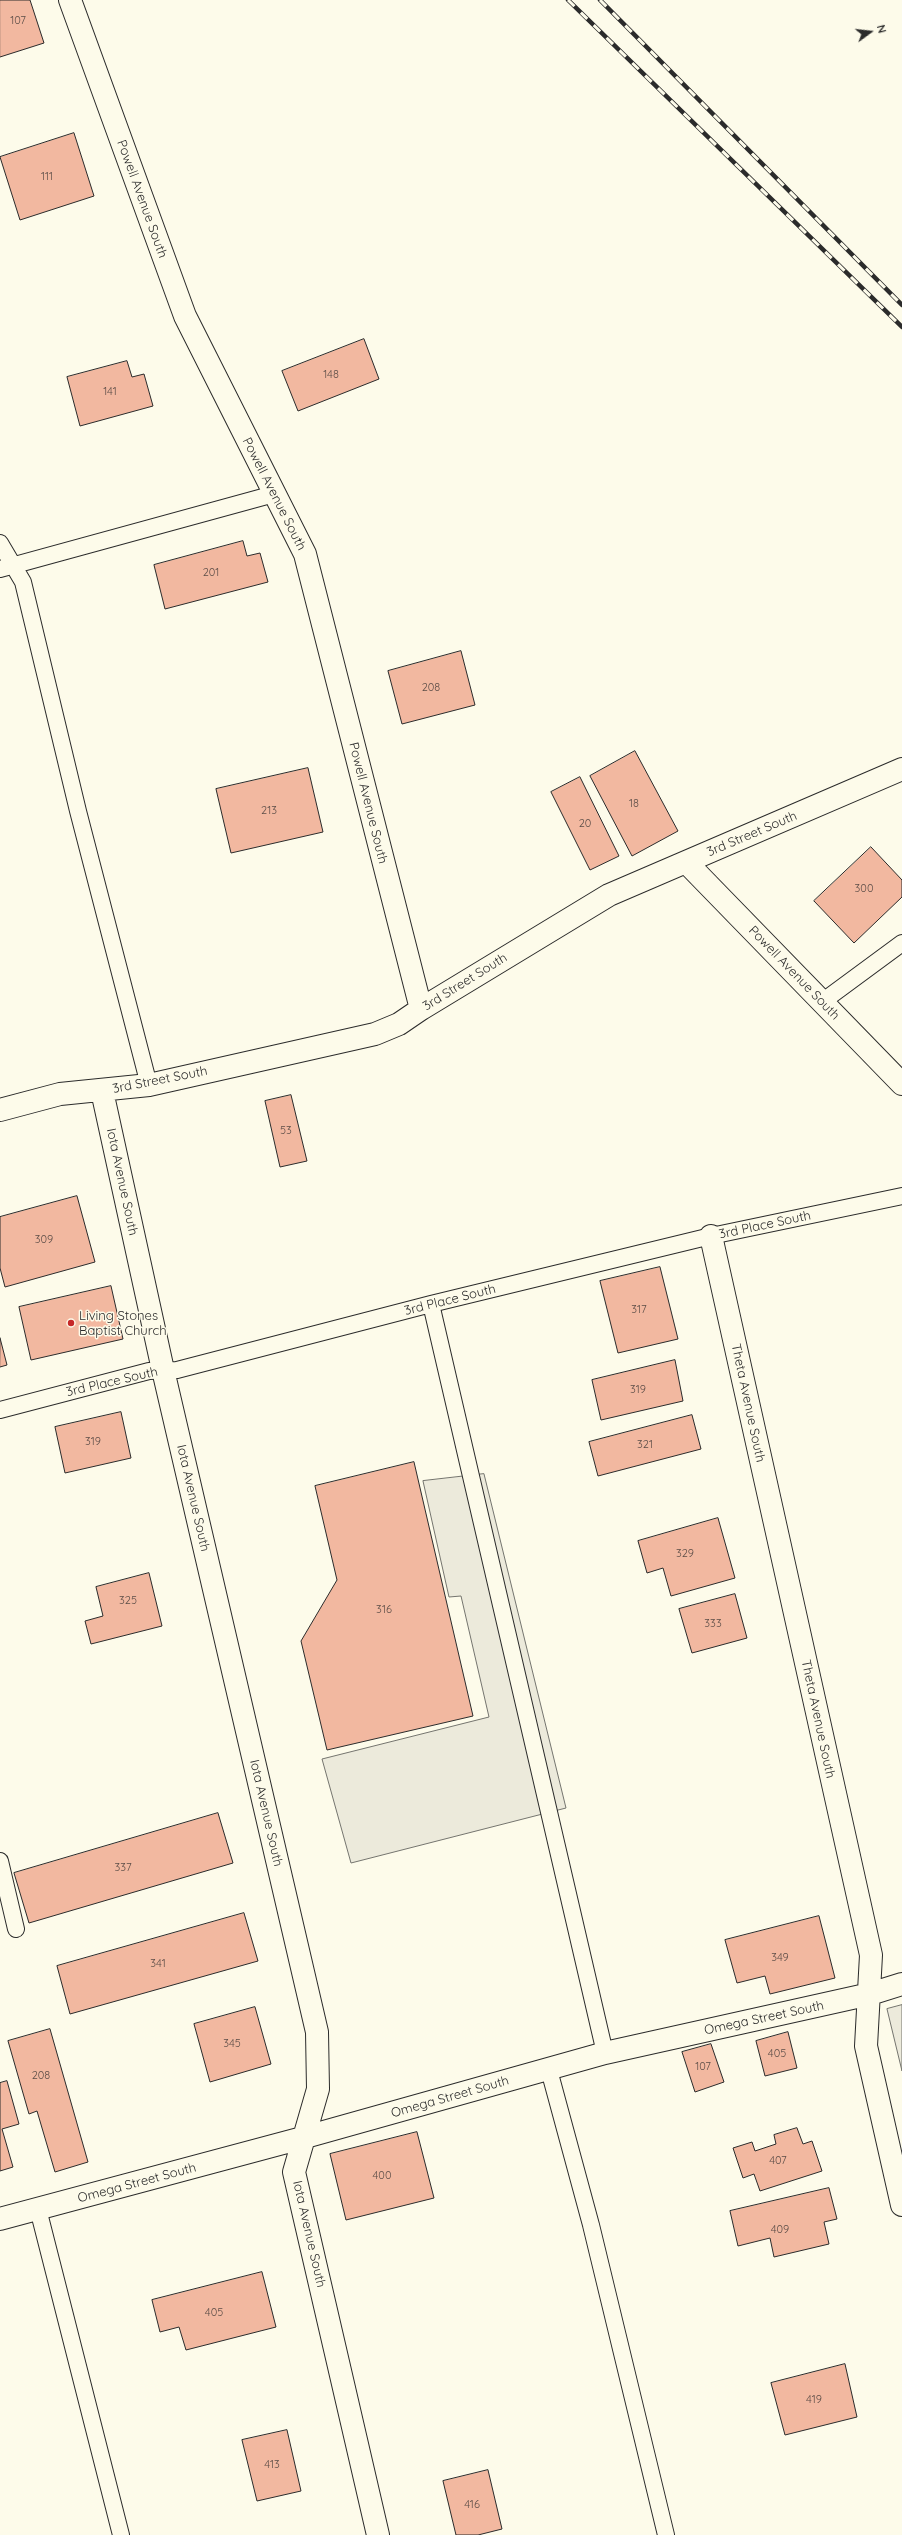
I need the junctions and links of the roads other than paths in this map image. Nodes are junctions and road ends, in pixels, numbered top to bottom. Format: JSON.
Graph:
{"nodes":[{"id":1,"x":70,"y":0,"type":"edge"},
{"id":2,"x":274,"y":494,"type":"junction"},
{"id":3,"x":0,"y":543,"type":"edge"},
{"id":4,"x":7,"y":568,"type":"edge"},
{"id":5,"x":902,"y":769,"type":"edge"},
{"id":6,"x":686,"y":862,"type":"junction"},
{"id":7,"x":902,"y":943,"type":"edge"},
{"id":8,"x":822,"y":1002,"type":"junction"},
{"id":9,"x":421,"y":1009,"type":"junction"},
{"id":10,"x":902,"y":1084,"type":"edge"},
{"id":11,"x":149,"y":1085,"type":"junction"},
{"id":12,"x":102,"y":1091,"type":"junction"},
{"id":13,"x":0,"y":1110,"type":"edge"},
{"id":14,"x":902,"y":1196,"type":"edge"},
{"id":15,"x":711,"y":1236,"type":"junction"},
{"id":16,"x":431,"y":1304,"type":"junction"},
{"id":17,"x":163,"y":1370,"type":"junction"},
{"id":18,"x":0,"y":1410,"type":"edge"},
{"id":19,"x":0,"y":1861,"type":"edge"},
{"id":20,"x":16,"y":1929,"type":"dead end"},
{"id":21,"x":902,"y":1984,"type":"edge"},
{"id":22,"x":870,"y":1994,"type":"junction"},
{"id":23,"x":605,"y":2053,"type":"junction"},
{"id":24,"x":549,"y":2070,"type":"junction"},
{"id":25,"x":302,"y":2138,"type":"junction"},
{"id":26,"x":902,"y":2205,"type":"edge"},
{"id":27,"x":38,"y":2209,"type":"junction"},
{"id":28,"x":0,"y":2219,"type":"edge"},
{"id":29,"x":121,"y":2535,"type":"edge"},
{"id":30,"x":378,"y":2535,"type":"edge"},
{"id":31,"x":666,"y":2535,"type":"edge"}],
"edges":[{"from":1,"to":2,"type":"street","name":"Powell Avenue South"},
{"from":2,"to":4,"type":"lane"},
{"from":2,"to":9,"type":"street","name":"Powell Avenue South"},
{"from":3,"to":4,"type":"lane"},
{"from":4,"to":11,"type":"lane"},
{"from":5,"to":6,"type":"street","name":"3rd Street South"},
{"from":6,"to":8,"type":"street","name":"Powell Avenue South"},
{"from":6,"to":9,"type":"street","name":"3rd Street South"},
{"from":7,"to":8,"type":"lane"},
{"from":8,"to":10,"type":"street","name":"Powell Avenue South"},
{"from":9,"to":11,"type":"street","name":"3rd Street South"},
{"from":11,"to":12,"type":"street","name":"3rd Street South"},
{"from":12,"to":13,"type":"street","name":"3rd Street South"},
{"from":12,"to":17,"type":"street","name":"Iota Avenue South"},
{"from":14,"to":15,"type":"lane","name":"3rd Place South"},
{"from":15,"to":16,"type":"lane","name":"3rd Place South"},
{"from":15,"to":22,"type":"street","name":"Theta Avenue South"},
{"from":16,"to":17,"type":"lane","name":"3rd Place South"},
{"from":16,"to":23,"type":"lane"},
{"from":17,"to":18,"type":"lane","name":"3rd Place South"},
{"from":17,"to":25,"type":"street","name":"Iota Avenue South"},
{"from":19,"to":20,"type":"lane"},
{"from":21,"to":22,"type":"street","name":"Omega Street South"},
{"from":22,"to":23,"type":"street","name":"Omega Street South"},
{"from":22,"to":26,"type":"street","name":"Theta Avenue South"},
{"from":23,"to":24,"type":"street","name":"Omega Street South"},
{"from":24,"to":25,"type":"street","name":"Omega Street South"},
{"from":24,"to":31,"type":"lane"},
{"from":25,"to":27,"type":"street","name":"Omega Street South"},
{"from":25,"to":30,"type":"street","name":"Iota Avenue South"},
{"from":27,"to":28,"type":"street","name":"Omega Street South"},
{"from":27,"to":29,"type":"lane"}]}
